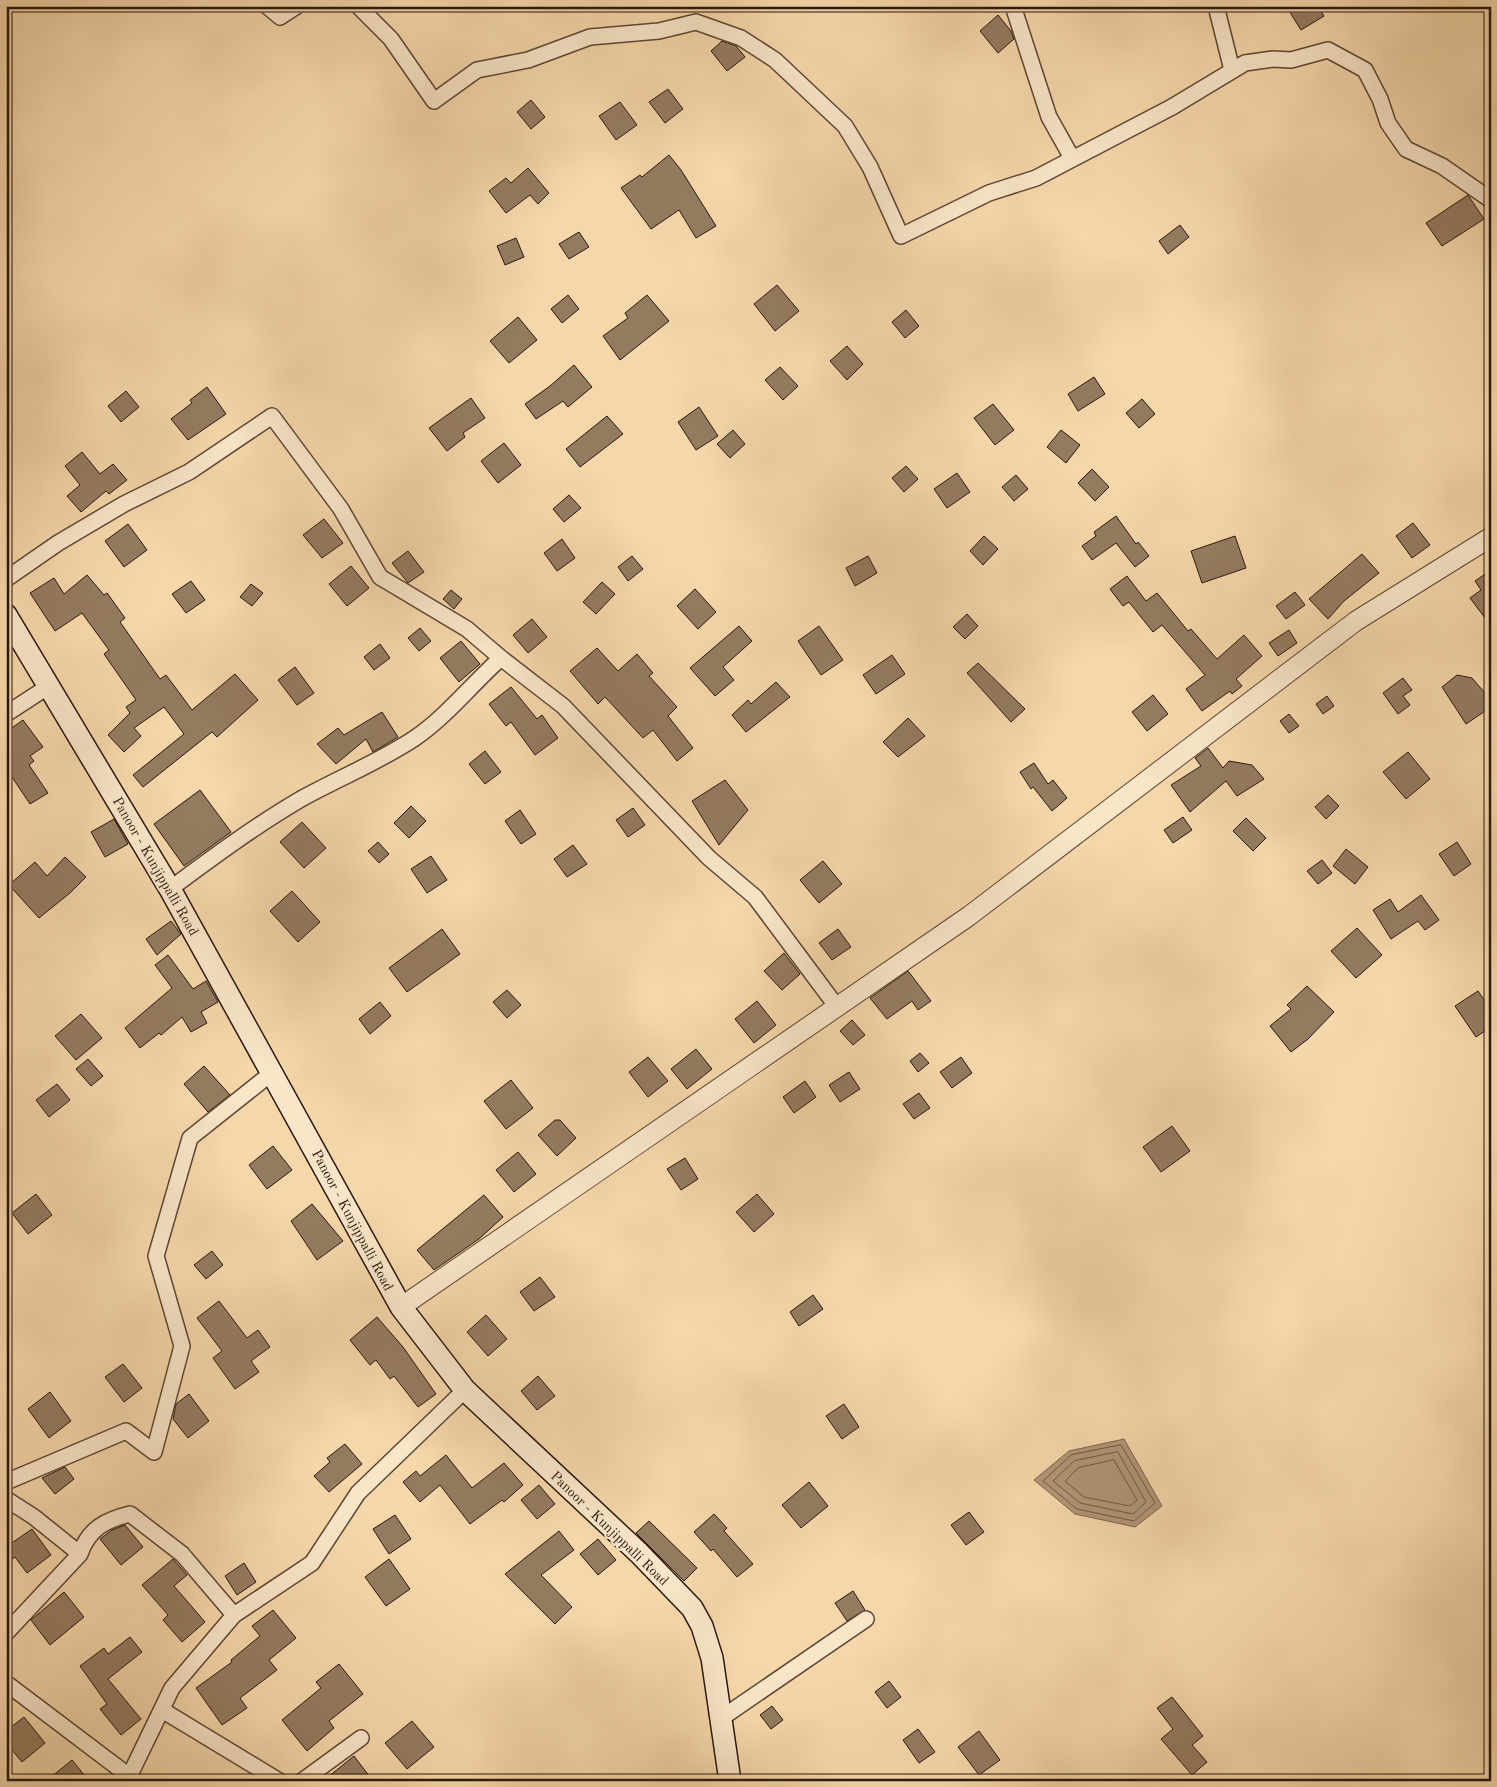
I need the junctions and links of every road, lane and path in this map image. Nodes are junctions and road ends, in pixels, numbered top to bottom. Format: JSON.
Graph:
{"nodes":[{"id":1,"x":267,"y":6,"type":"edge"},
{"id":2,"x":297,"y":6,"type":"edge"},
{"id":3,"x":358,"y":6,"type":"edge"},
{"id":4,"x":1013,"y":6,"type":"edge"},
{"id":5,"x":1216,"y":6,"type":"edge"},
{"id":6,"x":1232,"y":70,"type":"junction"},
{"id":7,"x":1072,"y":158,"type":"junction"},
{"id":8,"x":1491,"y":200,"type":"edge"},
{"id":9,"x":1491,"y":537,"type":"edge"},
{"id":10,"x":6,"y":579,"type":"edge"},
{"id":11,"x":6,"y":615,"type":"edge"},
{"id":12,"x":501,"y":658,"type":"junction"},
{"id":13,"x":49,"y":686,"type":"junction"},
{"id":14,"x":6,"y":714,"type":"edge"},
{"id":15,"x":170,"y":889,"type":"junction"},
{"id":16,"x":837,"y":1007,"type":"junction"},
{"id":17,"x":273,"y":1072,"type":"junction"},
{"id":18,"x":401,"y":1307,"type":"junction"},
{"id":19,"x":465,"y":1390,"type":"junction"},
{"id":20,"x":6,"y":1482,"type":"edge"},
{"id":21,"x":6,"y":1499,"type":"edge"},
{"id":22,"x":80,"y":1554,"type":"junction"},
{"id":23,"x":234,"y":1616,"type":"junction"},
{"id":24,"x":866,"y":1619,"type":"dead end"},
{"id":25,"x":6,"y":1632,"type":"edge"},
{"id":26,"x":6,"y":1683,"type":"edge"},
{"id":27,"x":162,"y":1710,"type":"junction"},
{"id":28,"x":723,"y":1717,"type":"junction"},
{"id":29,"x":361,"y":1738,"type":"dead end"},
{"id":30,"x":128,"y":1778,"type":"edge"},
{"id":31,"x":279,"y":1781,"type":"edge"},
{"id":32,"x":302,"y":1781,"type":"edge"},
{"id":33,"x":730,"y":1781,"type":"edge"}],
"edges":[{"from":1,"to":2,"type":"street"},
{"from":3,"to":7,"type":"street"},
{"from":4,"to":7,"type":"street"},
{"from":5,"to":6,"type":"street"},
{"from":6,"to":7,"type":"street"},
{"from":6,"to":8,"type":"street"},
{"from":9,"to":16,"type":"street"},
{"from":10,"to":12,"type":"street"},
{"from":11,"to":13,"type":"main road","name":"Panoor - Kunjippalli Road"},
{"from":12,"to":15,"type":"street"},
{"from":12,"to":16,"type":"street"},
{"from":13,"to":14,"type":"street"},
{"from":13,"to":15,"type":"main road","name":"Panoor - Kunjippalli Road"},
{"from":15,"to":17,"type":"main road","name":"Panoor - Kunjippalli Road"},
{"from":16,"to":18,"type":"street"},
{"from":17,"to":18,"type":"main road","name":"Panoor - Kunjippalli Road"},
{"from":17,"to":20,"type":"street"},
{"from":18,"to":19,"type":"main road","name":"Panoor - Kunjippalli Road"},
{"from":19,"to":23,"type":"street"},
{"from":19,"to":28,"type":"main road","name":"Panoor - Kunjippalli Road"},
{"from":21,"to":22,"type":"street"},
{"from":22,"to":23,"type":"street"},
{"from":22,"to":25,"type":"street"},
{"from":23,"to":27,"type":"street"},
{"from":24,"to":28,"type":"street"},
{"from":26,"to":30,"type":"street"},
{"from":27,"to":30,"type":"street"},
{"from":27,"to":31,"type":"street"},
{"from":28,"to":33,"type":"main road","name":"Panoor - Kunjippalli Road"},
{"from":29,"to":32,"type":"street"}]}
